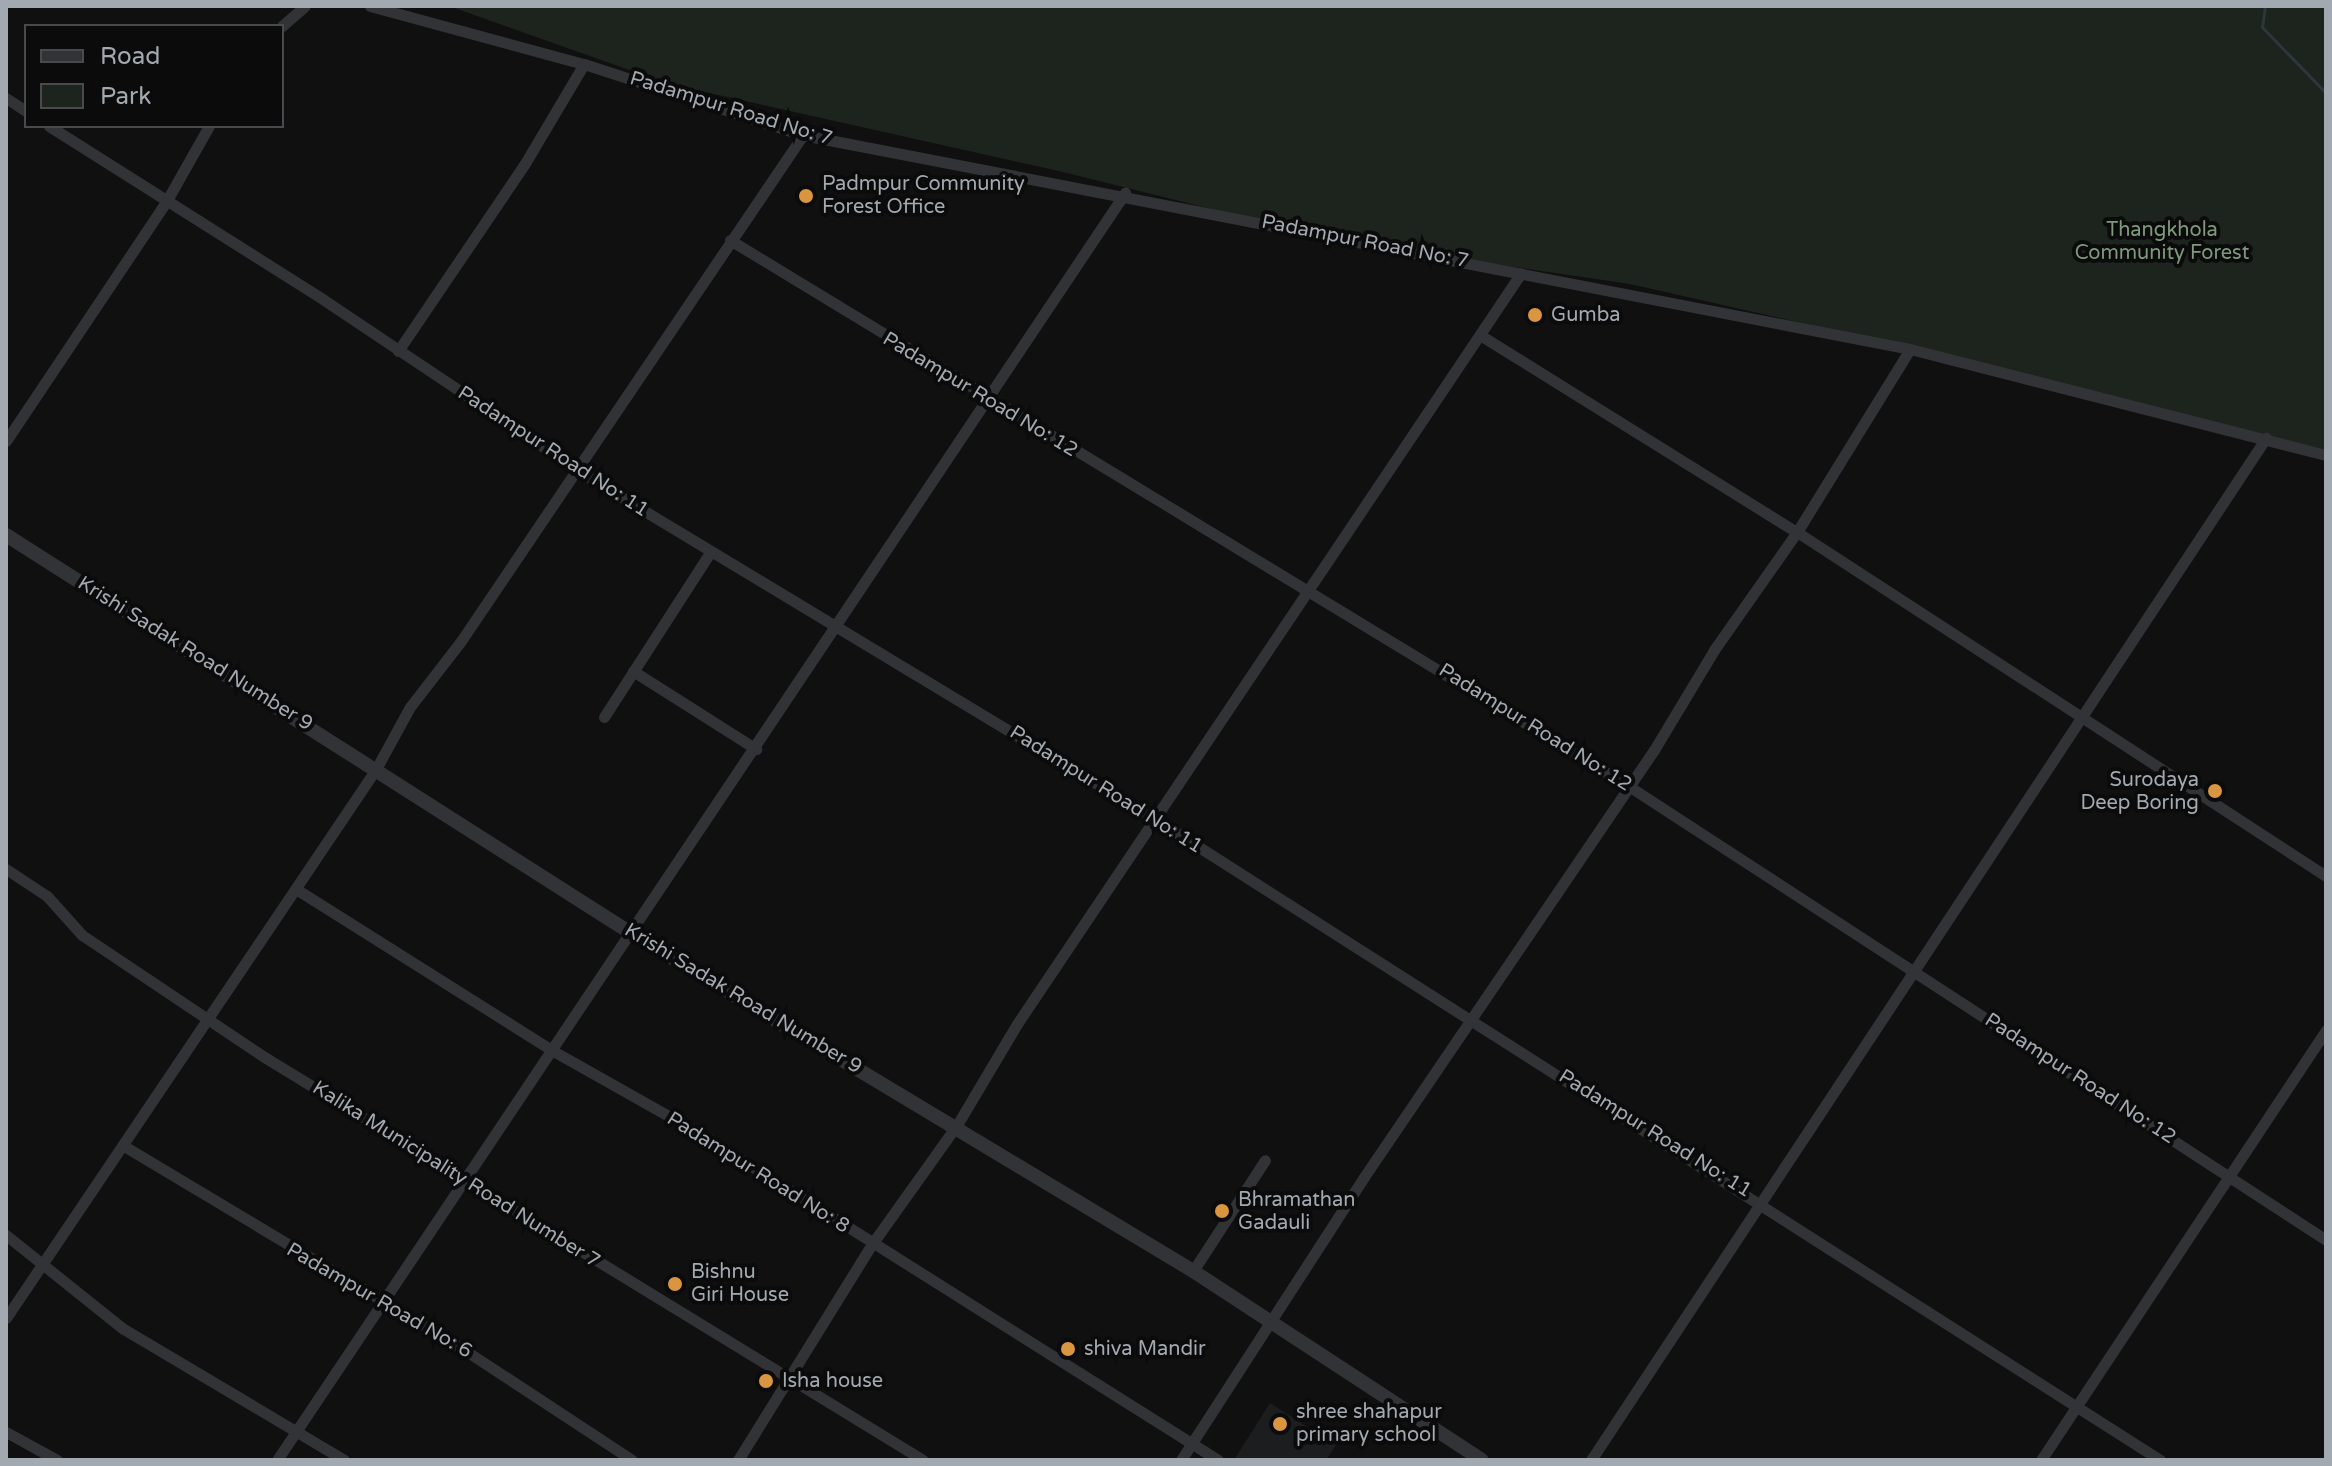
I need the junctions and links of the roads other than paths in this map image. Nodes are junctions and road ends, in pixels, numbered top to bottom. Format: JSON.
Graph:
{"nodes":[{"id":1,"x":305,"y":6,"type":"edge"},
{"id":2,"x":370,"y":6,"type":"edge"},
{"id":3,"x":284,"y":24,"type":"edge"},
{"id":4,"x":584,"y":64,"type":"junction"},
{"id":5,"x":6,"y":98,"type":"edge"},
{"id":6,"x":24,"y":110,"type":"edge"},
{"id":7,"x":52,"y":128,"type":"edge"},
{"id":8,"x":208,"y":128,"type":"edge"},
{"id":9,"x":803,"y":135,"type":"junction"},
{"id":10,"x":1125,"y":193,"type":"junction"},
{"id":11,"x":166,"y":202,"type":"junction"},
{"id":12,"x":730,"y":240,"type":"junction"},
{"id":13,"x":1521,"y":273,"type":"junction"},
{"id":14,"x":1480,"y":335,"type":"junction"},
{"id":15,"x":1910,"y":349,"type":"junction"},
{"id":16,"x":398,"y":351,"type":"junction"},
{"id":17,"x":989,"y":399,"type":"junction"},
{"id":18,"x":2266,"y":438,"type":"junction"},
{"id":19,"x":6,"y":441,"type":"edge"},
{"id":20,"x":2326,"y":455,"type":"edge"},
{"id":21,"x":574,"y":468,"type":"junction"},
{"id":22,"x":1797,"y":532,"type":"junction"},
{"id":23,"x":6,"y":535,"type":"edge"},
{"id":24,"x":711,"y":551,"type":"junction"},
{"id":25,"x":1311,"y":589,"type":"junction"},
{"id":26,"x":836,"y":627,"type":"junction"},
{"id":27,"x":633,"y":671,"type":"junction"},
{"id":28,"x":604,"y":717,"type":"dead end"},
{"id":29,"x":2082,"y":720,"type":"junction"},
{"id":30,"x":756,"y":749,"type":"junction"},
{"id":31,"x":376,"y":769,"type":"junction"},
{"id":32,"x":1627,"y":785,"type":"junction"},
{"id":33,"x":1155,"y":819,"type":"junction"},
{"id":34,"x":6,"y":869,"type":"edge"},
{"id":35,"x":2326,"y":876,"type":"edge"},
{"id":36,"x":296,"y":889,"type":"junction"},
{"id":37,"x":631,"y":933,"type":"junction"},
{"id":38,"x":1916,"y":971,"type":"junction"},
{"id":39,"x":205,"y":1018,"type":"junction"},
{"id":40,"x":1472,"y":1018,"type":"junction"},
{"id":41,"x":2326,"y":1030,"type":"edge"},
{"id":42,"x":555,"y":1052,"type":"junction"},
{"id":43,"x":957,"y":1125,"type":"junction"},
{"id":44,"x":124,"y":1146,"type":"junction"},
{"id":45,"x":1265,"y":1160,"type":"dead end"},
{"id":46,"x":2231,"y":1178,"type":"junction"},
{"id":47,"x":468,"y":1182,"type":"junction"},
{"id":48,"x":1762,"y":1202,"type":"junction"},
{"id":49,"x":6,"y":1235,"type":"edge"},
{"id":50,"x":2326,"y":1240,"type":"edge"},
{"id":51,"x":872,"y":1244,"type":"junction"},
{"id":52,"x":41,"y":1265,"type":"junction"},
{"id":53,"x":1193,"y":1271,"type":"junction"},
{"id":54,"x":383,"y":1300,"type":"junction"},
{"id":55,"x":6,"y":1318,"type":"edge"},
{"id":56,"x":1269,"y":1322,"type":"junction"},
{"id":57,"x":787,"y":1378,"type":"junction"},
{"id":58,"x":2077,"y":1407,"type":"junction"},
{"id":59,"x":296,"y":1431,"type":"junction"},
{"id":60,"x":6,"y":1432,"type":"edge"},
{"id":61,"x":1192,"y":1443,"type":"junction"},
{"id":62,"x":57,"y":1460,"type":"edge"},
{"id":63,"x":277,"y":1460,"type":"edge"},
{"id":64,"x":344,"y":1460,"type":"edge"},
{"id":65,"x":632,"y":1460,"type":"edge"},
{"id":66,"x":738,"y":1460,"type":"edge"},
{"id":67,"x":923,"y":1460,"type":"edge"},
{"id":68,"x":1181,"y":1460,"type":"edge"},
{"id":69,"x":1218,"y":1460,"type":"edge"},
{"id":70,"x":1482,"y":1460,"type":"edge"},
{"id":71,"x":1591,"y":1460,"type":"edge"},
{"id":72,"x":2041,"y":1460,"type":"edge"},
{"id":73,"x":2160,"y":1460,"type":"edge"}],
"edges":[{"from":1,"to":3,"type":"street"},
{"from":2,"to":4,"type":"street","name":"Padampur Road No: 7"},
{"from":4,"to":9,"type":"street","name":"Padampur Road No: 7"},
{"from":4,"to":16,"type":"street"},
{"from":5,"to":6,"type":"street"},
{"from":7,"to":11,"type":"street","name":"Padampur Road No: 11"},
{"from":8,"to":11,"type":"street"},
{"from":9,"to":10,"type":"street","name":"Padampur Road No: 7"},
{"from":9,"to":12,"type":"street"},
{"from":10,"to":13,"type":"street","name":"Padampur Road No: 7"},
{"from":10,"to":17,"type":"street"},
{"from":11,"to":16,"type":"street","name":"Padampur Road No: 11"},
{"from":11,"to":19,"type":"street"},
{"from":12,"to":17,"type":"street","name":"Padampur Road No: 12"},
{"from":12,"to":21,"type":"street"},
{"from":13,"to":14,"type":"street"},
{"from":13,"to":15,"type":"street","name":"Padampur Road No: 7"},
{"from":14,"to":22,"type":"street"},
{"from":14,"to":25,"type":"street"},
{"from":15,"to":18,"type":"street","name":"Padampur Road No: 7"},
{"from":15,"to":22,"type":"street"},
{"from":16,"to":21,"type":"street","name":"Padampur Road No: 11"},
{"from":17,"to":25,"type":"street","name":"Padampur Road No: 12"},
{"from":17,"to":26,"type":"street"},
{"from":18,"to":20,"type":"street","name":"Padampur Road No: 7"},
{"from":18,"to":29,"type":"street"},
{"from":21,"to":24,"type":"street","name":"Padampur Road No: 11"},
{"from":21,"to":31,"type":"street"},
{"from":22,"to":29,"type":"street"},
{"from":22,"to":32,"type":"street"},
{"from":23,"to":31,"type":"street","name":"Krishi Sadak Road Number 9"},
{"from":24,"to":26,"type":"street","name":"Padampur Road No: 11"},
{"from":24,"to":27,"type":"street"},
{"from":25,"to":32,"type":"street","name":"Padampur Road No: 12"},
{"from":25,"to":33,"type":"street"},
{"from":26,"to":30,"type":"street"},
{"from":26,"to":33,"type":"street","name":"Padampur Road No: 11"},
{"from":27,"to":28,"type":"street"},
{"from":27,"to":30,"type":"street"},
{"from":29,"to":35,"type":"street"},
{"from":29,"to":38,"type":"street"},
{"from":30,"to":37,"type":"street"},
{"from":31,"to":36,"type":"street"},
{"from":31,"to":37,"type":"street","name":"Krishi Sadak Road Number 9"},
{"from":32,"to":38,"type":"street","name":"Padampur Road No: 12"},
{"from":32,"to":40,"type":"street"},
{"from":33,"to":40,"type":"street","name":"Padampur Road No: 11"},
{"from":33,"to":43,"type":"street"},
{"from":34,"to":39,"type":"street","name":"Kalika Municipality Road Number 7"},
{"from":36,"to":39,"type":"street"},
{"from":36,"to":42,"type":"street","name":"Padampur Road No: 8"},
{"from":37,"to":42,"type":"street"},
{"from":37,"to":43,"type":"street","name":"Krishi Sadak Road Number 9"},
{"from":38,"to":46,"type":"street","name":"Padampur Road No: 12"},
{"from":38,"to":48,"type":"street"},
{"from":39,"to":44,"type":"street"},
{"from":39,"to":47,"type":"street","name":"Kalika Municipality Road Number 7"},
{"from":40,"to":48,"type":"street","name":"Padampur Road No: 11"},
{"from":40,"to":56,"type":"street"},
{"from":41,"to":46,"type":"street"},
{"from":42,"to":47,"type":"street"},
{"from":42,"to":51,"type":"street","name":"Padampur Road No: 8"},
{"from":43,"to":51,"type":"street"},
{"from":43,"to":53,"type":"street","name":"Krishi Sadak Road Number 9"},
{"from":44,"to":52,"type":"street"},
{"from":44,"to":54,"type":"street","name":"Padampur Road No: 6"},
{"from":45,"to":53,"type":"street"},
{"from":46,"to":50,"type":"street","name":"Padampur Road No: 12"},
{"from":46,"to":58,"type":"street"},
{"from":47,"to":54,"type":"street"},
{"from":47,"to":57,"type":"street","name":"Kalika Municipality Road Number 7"},
{"from":48,"to":58,"type":"street","name":"Padampur Road No: 11"},
{"from":48,"to":71,"type":"street"},
{"from":49,"to":52,"type":"street"},
{"from":51,"to":57,"type":"street"},
{"from":51,"to":61,"type":"street","name":"Padampur Road No: 8"},
{"from":52,"to":55,"type":"street"},
{"from":52,"to":59,"type":"street"},
{"from":53,"to":56,"type":"street","name":"Krishi Sadak Road Number 9"},
{"from":54,"to":59,"type":"street"},
{"from":54,"to":65,"type":"street","name":"Padampur Road No: 6"},
{"from":56,"to":61,"type":"street"},
{"from":56,"to":70,"type":"street","name":"Krishi Sadak Road Number 9"},
{"from":57,"to":66,"type":"street"},
{"from":57,"to":67,"type":"street","name":"Kalika Municipality Road Number 7"},
{"from":58,"to":72,"type":"street"},
{"from":58,"to":73,"type":"street","name":"Padampur Road No: 11"},
{"from":59,"to":63,"type":"street"},
{"from":59,"to":64,"type":"street"},
{"from":60,"to":62,"type":"street"},
{"from":61,"to":68,"type":"street"},
{"from":61,"to":69,"type":"street","name":"Padampur Road No: 8"}]}
